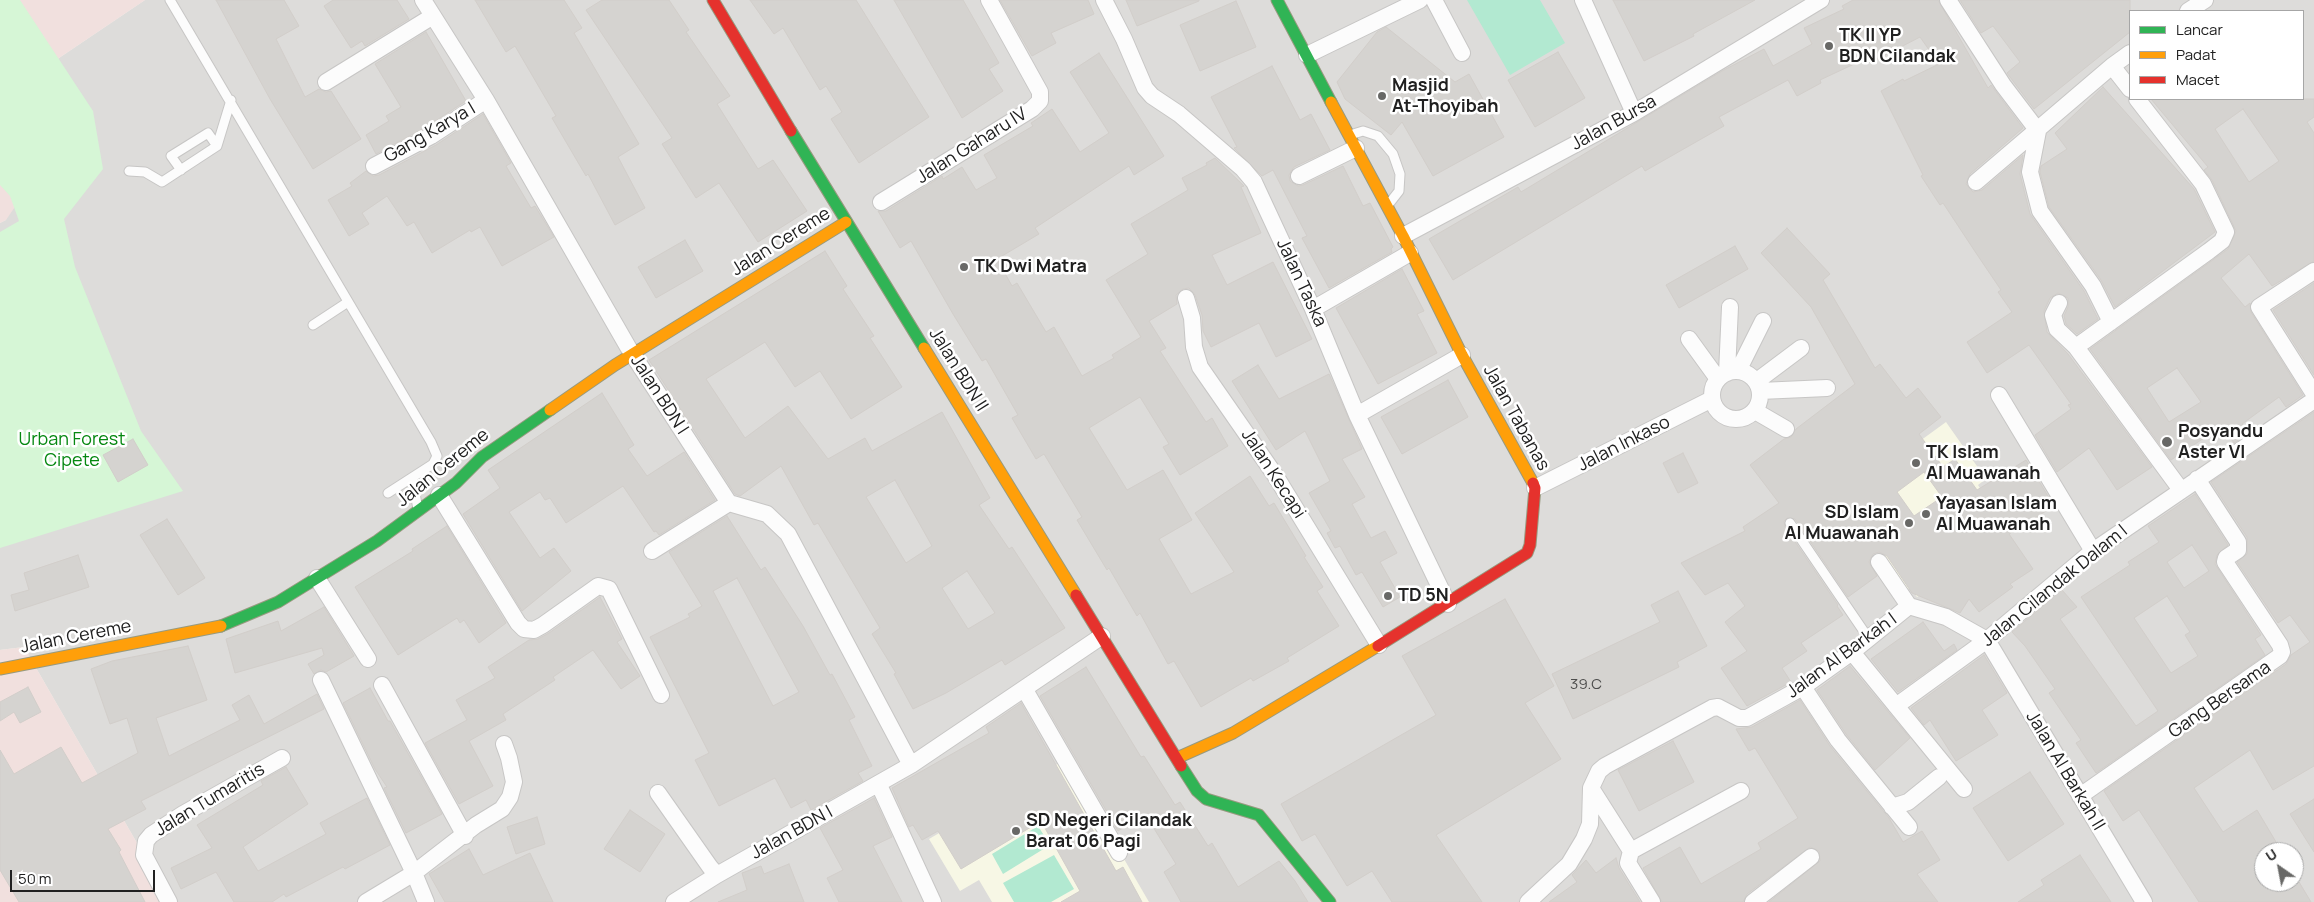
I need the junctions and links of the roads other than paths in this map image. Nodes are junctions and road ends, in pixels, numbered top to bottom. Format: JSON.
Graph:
{"nodes":[{"id":1,"x":170,"y":0,"type":"edge"},
{"id":2,"x":423,"y":0,"type":"edge"},
{"id":3,"x":713,"y":0,"type":"edge"},
{"id":4,"x":989,"y":0,"type":"edge"},
{"id":5,"x":1104,"y":0,"type":"edge"},
{"id":6,"x":1277,"y":0,"type":"edge"},
{"id":7,"x":1420,"y":0,"type":"edge"},
{"id":8,"x":1434,"y":0,"type":"edge"},
{"id":9,"x":1583,"y":0,"type":"edge"},
{"id":10,"x":1821,"y":0,"type":"edge"},
{"id":11,"x":1948,"y":0,"type":"edge"},
{"id":12,"x":2205,"y":0,"type":"edge"},
{"id":13,"x":2190,"y":10,"type":"edge"},
{"id":14,"x":433,"y":16,"type":"junction"},
{"id":15,"x":1462,"y":53,"type":"dead end"},
{"id":16,"x":2129,"y":54,"type":"edge"},
{"id":17,"x":1307,"y":55,"type":"junction"},
{"id":18,"x":2112,"y":66,"type":"junction"},
{"id":19,"x":326,"y":82,"type":"dead end"},
{"id":20,"x":2129,"y":89,"type":"edge"},
{"id":21,"x":230,"y":100,"type":"junction"},
{"id":22,"x":486,"y":100,"type":"junction"},
{"id":23,"x":2138,"y":100,"type":"edge"},
{"id":24,"x":1634,"y":113,"type":"junction"},
{"id":25,"x":2038,"y":131,"type":"junction"},
{"id":26,"x":1353,"y":141,"type":"junction"},
{"id":27,"x":217,"y":146,"type":"junction"},
{"id":28,"x":374,"y":166,"type":"dead end"},
{"id":29,"x":181,"y":170,"type":"junction"},
{"id":30,"x":129,"y":171,"type":"dead end"},
{"id":31,"x":1299,"y":176,"type":"dead end"},
{"id":32,"x":1976,"y":182,"type":"dead end"},
{"id":33,"x":881,"y":202,"type":"dead end"},
{"id":34,"x":1387,"y":207,"type":"junction"},
{"id":35,"x":846,"y":222,"type":"junction"},
{"id":36,"x":1403,"y":236,"type":"junction"},
{"id":37,"x":1410,"y":253,"type":"junction"},
{"id":38,"x":2314,"y":271,"type":"edge"},
{"id":39,"x":1186,"y":298,"type":"dead end"},
{"id":40,"x":348,"y":302,"type":"junction"},
{"id":41,"x":2059,"y":303,"type":"dead end"},
{"id":42,"x":1730,"y":307,"type":"dead end"},
{"id":43,"x":1313,"y":309,"type":"junction"},
{"id":44,"x":1763,"y":321,"type":"dead end"},
{"id":45,"x":2111,"y":322,"type":"junction"},
{"id":46,"x":313,"y":325,"type":"dead end"},
{"id":47,"x":1689,"y":339,"type":"dead end"},
{"id":48,"x":2076,"y":347,"type":"junction"},
{"id":49,"x":1801,"y":348,"type":"dead end"},
{"id":50,"x":633,"y":354,"type":"junction"},
{"id":51,"x":1462,"y":355,"type":"junction"},
{"id":52,"x":1728,"y":374,"type":"junction"},
{"id":53,"x":1759,"y":386,"type":"junction"},
{"id":54,"x":1827,"y":388,"type":"dead end"},
{"id":55,"x":2314,"y":394,"type":"edge"},
{"id":56,"x":1999,"y":395,"type":"dead end"},
{"id":57,"x":1712,"y":399,"type":"junction"},
{"id":58,"x":2314,"y":400,"type":"edge"},
{"id":59,"x":1755,"y":411,"type":"junction"},
{"id":60,"x":1357,"y":415,"type":"junction"},
{"id":61,"x":1786,"y":429,"type":"dead end"},
{"id":62,"x":412,"y":478,"type":"junction"},
{"id":63,"x":2197,"y":479,"type":"junction"},
{"id":64,"x":1535,"y":488,"type":"junction"},
{"id":65,"x":2180,"y":490,"type":"junction"},
{"id":66,"x":388,"y":493,"type":"dead end"},
{"id":67,"x":439,"y":495,"type":"junction"},
{"id":68,"x":729,"y":503,"type":"junction"},
{"id":69,"x":418,"y":511,"type":"junction"},
{"id":70,"x":1790,"y":523,"type":"dead end"},
{"id":71,"x":652,"y":551,"type":"dead end"},
{"id":72,"x":2093,"y":551,"type":"junction"},
{"id":73,"x":1879,"y":562,"type":"dead end"},
{"id":74,"x":317,"y":578,"type":"junction"},
{"id":75,"x":1448,"y":604,"type":"junction"},
{"id":76,"x":1909,"y":606,"type":"junction"},
{"id":77,"x":1102,"y":636,"type":"junction"},
{"id":78,"x":1869,"y":639,"type":"junction"},
{"id":79,"x":1987,"y":640,"type":"junction"},
{"id":80,"x":1379,"y":645,"type":"junction"},
{"id":81,"x":1852,"y":652,"type":"junction"},
{"id":82,"x":368,"y":659,"type":"dead end"},
{"id":83,"x":0,"y":669,"type":"edge"},
{"id":84,"x":321,"y":680,"type":"dead end"},
{"id":85,"x":382,"y":685,"type":"dead end"},
{"id":86,"x":1803,"y":687,"type":"junction"},
{"id":87,"x":1025,"y":690,"type":"junction"},
{"id":88,"x":661,"y":695,"type":"dead end"},
{"id":89,"x":1896,"y":706,"type":"junction"},
{"id":90,"x":504,"y":744,"type":"dead end"},
{"id":91,"x":282,"y":758,"type":"dead end"},
{"id":92,"x":1176,"y":758,"type":"junction"},
{"id":93,"x":911,"y":765,"type":"junction"},
{"id":94,"x":1939,"y":776,"type":"dead end"},
{"id":95,"x":879,"y":785,"type":"junction"},
{"id":96,"x":1591,"y":788,"type":"junction"},
{"id":97,"x":1964,"y":789,"type":"dead end"},
{"id":98,"x":1741,"y":791,"type":"dead end"},
{"id":99,"x":658,"y":793,"type":"dead end"},
{"id":100,"x":2080,"y":796,"type":"junction"},
{"id":101,"x":1892,"y":807,"type":"junction"},
{"id":102,"x":1909,"y":827,"type":"dead end"},
{"id":103,"x":465,"y":836,"type":"junction"},
{"id":104,"x":1631,"y":850,"type":"junction"},
{"id":105,"x":1119,"y":853,"type":"dead end"},
{"id":106,"x":1811,"y":857,"type":"dead end"},
{"id":107,"x":414,"y":873,"type":"junction"},
{"id":108,"x":717,"y":875,"type":"junction"},
{"id":109,"x":168,"y":902,"type":"edge"},
{"id":110,"x":366,"y":902,"type":"edge"},
{"id":111,"x":426,"y":902,"type":"edge"},
{"id":112,"x":674,"y":902,"type":"edge"},
{"id":113,"x":933,"y":902,"type":"edge"},
{"id":114,"x":1330,"y":902,"type":"edge"},
{"id":115,"x":1528,"y":902,"type":"edge"},
{"id":116,"x":1652,"y":902,"type":"edge"},
{"id":117,"x":1753,"y":902,"type":"edge"},
{"id":118,"x":2144,"y":902,"type":"edge"}],
"edges":[{"from":1,"to":21,"type":"lane"},
{"from":2,"to":14,"type":"street","name":"Jalan BDN I"},
{"from":3,"to":35,"type":"street","name":"Jalan BDN II"},
{"from":4,"to":33,"type":"street","name":"Jalan Gaharu IV"},
{"from":5,"to":43,"type":"street","name":"Jalan Taska"},
{"from":6,"to":17,"type":"street","name":"Jalan Tabanas"},
{"from":7,"to":17,"type":"street"},
{"from":8,"to":15,"type":"street"},
{"from":9,"to":24,"type":"street"},
{"from":10,"to":24,"type":"street","name":"Jalan Bursa"},
{"from":11,"to":25,"type":"street"},
{"from":12,"to":13,"type":"street"},
{"from":14,"to":19,"type":"street"},
{"from":14,"to":22,"type":"street","name":"Jalan BDN I"},
{"from":16,"to":18,"type":"street"},
{"from":17,"to":26,"type":"street","name":"Jalan Tabanas"},
{"from":18,"to":20,"type":"street"},
{"from":18,"to":25,"type":"street"},
{"from":21,"to":27,"type":"lane"},
{"from":21,"to":40,"type":"lane"},
{"from":22,"to":28,"type":"street","name":"Gang Karya I"},
{"from":22,"to":50,"type":"street","name":"Jalan BDN I"},
{"from":23,"to":45,"type":"street"},
{"from":24,"to":36,"type":"street","name":"Jalan Bursa"},
{"from":25,"to":32,"type":"street"},
{"from":25,"to":45,"type":"street"},
{"from":26,"to":31,"type":"street"},
{"from":26,"to":34,"type":"street","name":"Jalan Tabanas"},
{"from":26,"to":34,"type":"lane"},
{"from":27,"to":29,"type":"lane"},
{"from":27,"to":29,"type":"lane"},
{"from":29,"to":30,"type":"lane"},
{"from":34,"to":36,"type":"street","name":"Jalan Tabanas"},
{"from":35,"to":50,"type":"street","name":"Jalan Cereme"},
{"from":35,"to":77,"type":"street","name":"Jalan BDN II"},
{"from":36,"to":37,"type":"street","name":"Jalan Tabanas"},
{"from":37,"to":43,"type":"street"},
{"from":37,"to":51,"type":"street","name":"Jalan Tabanas"},
{"from":38,"to":55,"type":"street"},
{"from":39,"to":80,"type":"street","name":"Jalan Kecapi"},
{"from":40,"to":46,"type":"lane"},
{"from":40,"to":62,"type":"lane"},
{"from":41,"to":48,"type":"street"},
{"from":42,"to":52,"type":"street"},
{"from":43,"to":60,"type":"street","name":"Jalan Taska"},
{"from":44,"to":52,"type":"street"},
{"from":45,"to":48,"type":"street"},
{"from":47,"to":52,"type":"street"},
{"from":48,"to":65,"type":"street"},
{"from":49,"to":53,"type":"street"},
{"from":50,"to":67,"type":"street","name":"Jalan Cereme"},
{"from":50,"to":68,"type":"street","name":"Jalan BDN I"},
{"from":51,"to":60,"type":"street"},
{"from":51,"to":64,"type":"street","name":"Jalan Tabanas"},
{"from":52,"to":53,"type":"street"},
{"from":52,"to":57,"type":"street"},
{"from":53,"to":54,"type":"street"},
{"from":53,"to":59,"type":"street"},
{"from":56,"to":72,"type":"street"},
{"from":57,"to":59,"type":"street"},
{"from":57,"to":64,"type":"street","name":"Jalan Inkaso"},
{"from":58,"to":63,"type":"street","name":"Jalan Cilandak Dalam I"},
{"from":59,"to":61,"type":"street"},
{"from":60,"to":75,"type":"street","name":"Jalan Taska"},
{"from":62,"to":66,"type":"lane"},
{"from":62,"to":69,"type":"lane"},
{"from":63,"to":65,"type":"street","name":"Jalan Cilandak Dalam I"},
{"from":63,"to":100,"type":"street","name":"Gang Bersama"},
{"from":64,"to":75,"type":"street","name":"Jalan Tabanas"},
{"from":65,"to":72,"type":"street","name":"Jalan Cilandak Dalam I"},
{"from":67,"to":69,"type":"street","name":"Jalan Cereme"},
{"from":67,"to":88,"type":"street"},
{"from":68,"to":71,"type":"street"},
{"from":68,"to":93,"type":"street"},
{"from":69,"to":74,"type":"street","name":"Jalan Cereme"},
{"from":70,"to":78,"type":"lane"},
{"from":72,"to":79,"type":"street","name":"Jalan Cilandak Dalam I"},
{"from":73,"to":76,"type":"street","name":"Jalan Al Barkah I"},
{"from":74,"to":82,"type":"street"},
{"from":74,"to":83,"type":"street","name":"Jalan Cereme"},
{"from":75,"to":80,"type":"street","name":"Jalan Tabanas"},
{"from":76,"to":78,"type":"street","name":"Jalan Al Barkah I"},
{"from":76,"to":79,"type":"street"},
{"from":77,"to":87,"type":"street","name":"Jalan BDN I"},
{"from":77,"to":92,"type":"street","name":"Jalan BDN II"},
{"from":78,"to":81,"type":"street","name":"Jalan Al Barkah I"},
{"from":79,"to":89,"type":"street","name":"Jalan Cilandak Dalam I"},
{"from":79,"to":100,"type":"street","name":"Jalan Al Barkah II"},
{"from":80,"to":92,"type":"street","name":"Jalan Tabanas"},
{"from":81,"to":86,"type":"street","name":"Jalan Al Barkah I"},
{"from":81,"to":89,"type":"street"},
{"from":84,"to":107,"type":"street"},
{"from":85,"to":103,"type":"street"},
{"from":86,"to":96,"type":"street","name":"Jalan Al Barkah I"},
{"from":86,"to":101,"type":"street"},
{"from":87,"to":93,"type":"street","name":"Jalan BDN I"},
{"from":87,"to":105,"type":"street"},
{"from":89,"to":97,"type":"street"},
{"from":90,"to":103,"type":"street"},
{"from":91,"to":109,"type":"street","name":"Jalan Tumaritis"},
{"from":92,"to":114,"type":"street","name":"Jalan BDN II"},
{"from":93,"to":95,"type":"street","name":"Jalan BDN I"},
{"from":94,"to":101,"type":"street"},
{"from":95,"to":108,"type":"street","name":"Jalan BDN I"},
{"from":95,"to":113,"type":"street"},
{"from":96,"to":104,"type":"street"},
{"from":96,"to":115,"type":"street","name":"Jalan Al Barkah I"},
{"from":98,"to":104,"type":"street"},
{"from":99,"to":108,"type":"street"},
{"from":100,"to":118,"type":"street","name":"Jalan Al Barkah II"},
{"from":101,"to":102,"type":"street"},
{"from":103,"to":107,"type":"street"},
{"from":104,"to":116,"type":"street"},
{"from":106,"to":117,"type":"street"},
{"from":107,"to":110,"type":"street"},
{"from":107,"to":111,"type":"street"},
{"from":108,"to":112,"type":"street","name":"Jalan BDN I"}]}
